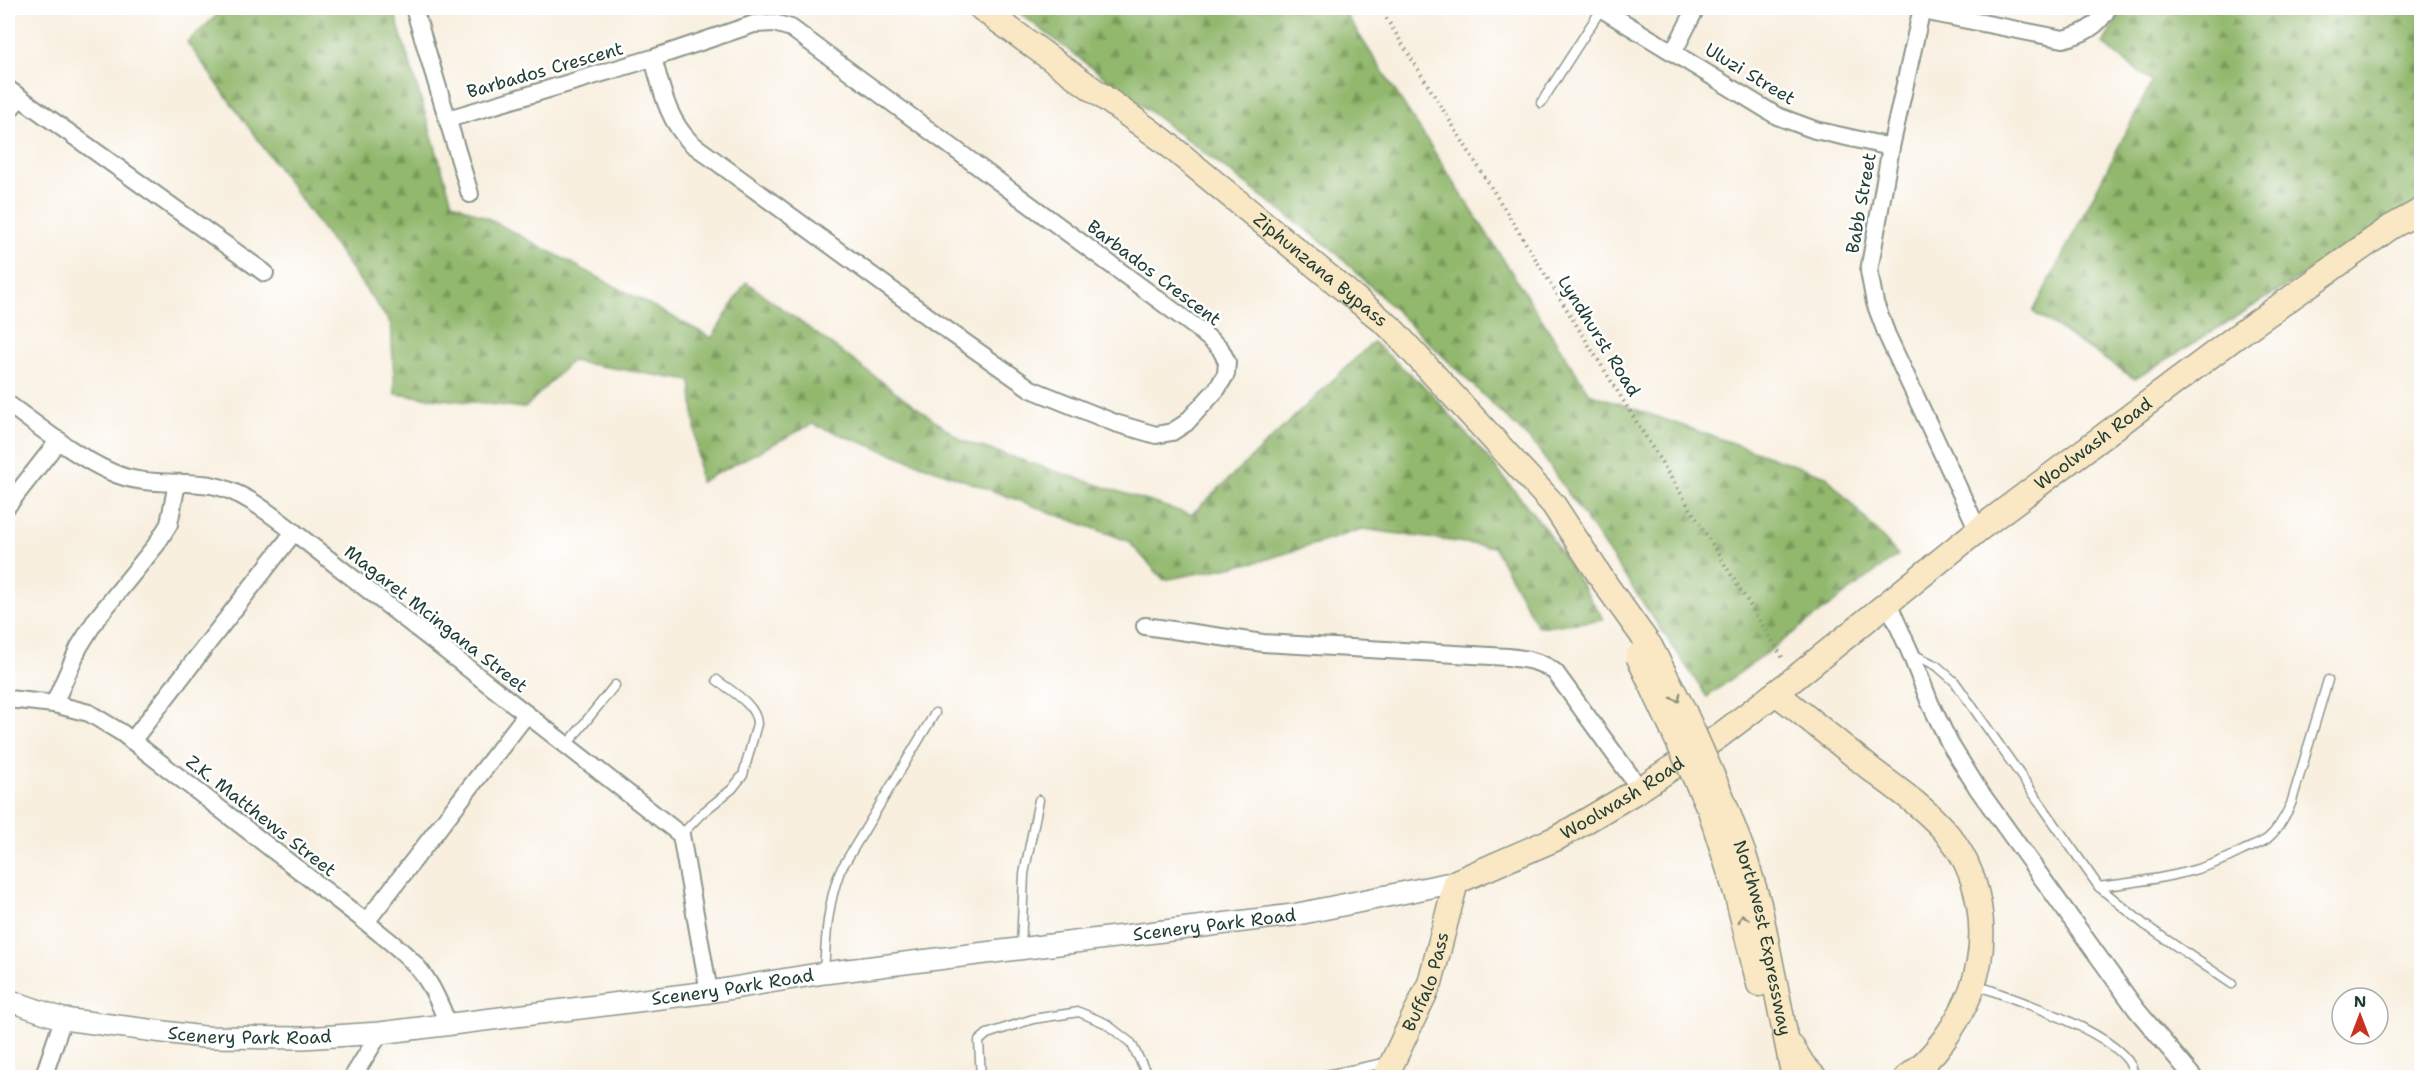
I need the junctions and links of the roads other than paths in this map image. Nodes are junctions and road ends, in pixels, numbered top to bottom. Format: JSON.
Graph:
{"nodes":[{"id":1,"x":414,"y":8,"type":"edge"},
{"id":2,"x":981,"y":8,"type":"edge"},
{"id":3,"x":1601,"y":8,"type":"edge"},
{"id":4,"x":1696,"y":8,"type":"edge"},
{"id":5,"x":2108,"y":8,"type":"edge"},
{"id":6,"x":1922,"y":9,"type":"edge"},
{"id":7,"x":1674,"y":51,"type":"junction"},
{"id":8,"x":653,"y":58,"type":"junction"},
{"id":9,"x":13,"y":93,"type":"edge"},
{"id":10,"x":1541,"y":103,"type":"dead end"},
{"id":11,"x":8,"y":112,"type":"edge"},
{"id":12,"x":448,"y":119,"type":"junction"},
{"id":13,"x":1891,"y":147,"type":"junction"},
{"id":14,"x":470,"y":194,"type":"dead end"},
{"id":15,"x":2421,"y":210,"type":"edge"},
{"id":16,"x":266,"y":273,"type":"dead end"},
{"id":17,"x":8,"y":404,"type":"edge"},
{"id":18,"x":59,"y":440,"type":"junction"},
{"id":19,"x":177,"y":483,"type":"junction"},
{"id":20,"x":8,"y":505,"type":"edge"},
{"id":21,"x":1978,"y":530,"type":"junction"},
{"id":22,"x":294,"y":532,"type":"junction"},
{"id":23,"x":1888,"y":603,"type":"junction"},
{"id":24,"x":1145,"y":626,"type":"dead end"},
{"id":25,"x":1910,"y":652,"type":"junction"},
{"id":26,"x":717,"y":680,"type":"dead end"},
{"id":27,"x":2328,"y":680,"type":"dead end"},
{"id":28,"x":615,"y":685,"type":"dead end"},
{"id":29,"x":1776,"y":693,"type":"junction"},
{"id":30,"x":8,"y":701,"type":"edge"},
{"id":31,"x":54,"y":704,"type":"junction"},
{"id":32,"x":935,"y":713,"type":"dead end"},
{"id":33,"x":526,"y":715,"type":"junction"},
{"id":34,"x":132,"y":741,"type":"junction"},
{"id":35,"x":566,"y":746,"type":"junction"},
{"id":36,"x":1640,"y":789,"type":"junction"},
{"id":37,"x":1039,"y":800,"type":"dead end"},
{"id":38,"x":1716,"y":803,"type":"junction"},
{"id":39,"x":681,"y":835,"type":"junction"},
{"id":40,"x":1456,"y":882,"type":"junction"},
{"id":41,"x":2099,"y":887,"type":"junction"},
{"id":42,"x":366,"y":922,"type":"junction"},
{"id":43,"x":1021,"y":949,"type":"junction"},
{"id":44,"x":824,"y":973,"type":"junction"},
{"id":45,"x":1973,"y":984,"type":"junction"},
{"id":46,"x":2232,"y":984,"type":"dead end"},
{"id":47,"x":709,"y":992,"type":"junction"},
{"id":48,"x":8,"y":1000,"type":"edge"},
{"id":49,"x":63,"y":1019,"type":"junction"},
{"id":50,"x":1783,"y":1022,"type":"junction"},
{"id":51,"x":448,"y":1024,"type":"junction"},
{"id":52,"x":380,"y":1033,"type":"junction"},
{"id":53,"x":1389,"y":1070,"type":"edge"},
{"id":54,"x":43,"y":1077,"type":"edge"},
{"id":55,"x":352,"y":1077,"type":"edge"},
{"id":56,"x":981,"y":1077,"type":"edge"},
{"id":57,"x":1149,"y":1077,"type":"edge"},
{"id":58,"x":1312,"y":1077,"type":"edge"},
{"id":59,"x":1778,"y":1077,"type":"edge"},
{"id":60,"x":1794,"y":1077,"type":"edge"},
{"id":61,"x":1815,"y":1077,"type":"edge"},
{"id":62,"x":1909,"y":1077,"type":"edge"},
{"id":63,"x":2134,"y":1077,"type":"edge"},
{"id":64,"x":2194,"y":1077,"type":"edge"}],
"edges":[{"from":1,"to":12,"type":"street"},
{"from":2,"to":38,"type":"main road","name":"Ziphunzana Bypass","bridge":true},
{"from":3,"to":7,"type":"street","name":"Uluzi Street"},
{"from":3,"to":10,"type":"lane"},
{"from":4,"to":7,"type":"street"},
{"from":5,"to":6,"type":"street"},
{"from":6,"to":13,"type":"street","name":"Babb Street"},
{"from":7,"to":13,"type":"street","name":"Uluzi Street"},
{"from":8,"to":8,"type":"street","name":"Barbados Crescent"},
{"from":8,"to":12,"type":"street","name":"Barbados Crescent"},
{"from":9,"to":11,"type":"street"},
{"from":9,"to":16,"type":"street"},
{"from":12,"to":14,"type":"street"},
{"from":13,"to":21,"type":"street","name":"Babb Street"},
{"from":15,"to":21,"type":"main road","name":"Woolwash Road"},
{"from":17,"to":18,"type":"street","name":"Magaret Mcingana Street"},
{"from":18,"to":19,"type":"street","name":"Magaret Mcingana Street"},
{"from":18,"to":20,"type":"street"},
{"from":19,"to":22,"type":"street","name":"Magaret Mcingana Street"},
{"from":19,"to":31,"type":"street"},
{"from":21,"to":23,"type":"main road","name":"Woolwash Road"},
{"from":22,"to":33,"type":"street","name":"Magaret Mcingana Street"},
{"from":22,"to":34,"type":"street"},
{"from":23,"to":25,"type":"street"},
{"from":23,"to":29,"type":"main road","name":"Woolwash Road"},
{"from":24,"to":36,"type":"street"},
{"from":25,"to":41,"type":"lane"},
{"from":25,"to":64,"type":"street"},
{"from":26,"to":39,"type":"lane"},
{"from":27,"to":41,"type":"lane"},
{"from":28,"to":35,"type":"lane"},
{"from":29,"to":36,"type":"main road","name":"Woolwash Road"},
{"from":29,"to":45,"type":"main road"},
{"from":30,"to":31,"type":"street","name":"Z.K. Matthews Street"},
{"from":31,"to":34,"type":"street","name":"Z.K. Matthews Street"},
{"from":32,"to":44,"type":"lane"},
{"from":33,"to":35,"type":"street","name":"Magaret Mcingana Street"},
{"from":33,"to":42,"type":"street"},
{"from":34,"to":42,"type":"street","name":"Z.K. Matthews Street"},
{"from":35,"to":39,"type":"street","name":"Magaret Mcingana Street"},
{"from":36,"to":40,"type":"main road","name":"Woolwash Road"},
{"from":37,"to":43,"type":"lane"},
{"from":38,"to":50,"type":"main road","name":"Northwest Expressway"},
{"from":59,"to":38,"type":"main road","name":"Northwest Expressway","one_way":true},
{"from":39,"to":47,"type":"street"},
{"from":40,"to":43,"type":"street","name":"Scenery Park Road"},
{"from":40,"to":53,"type":"main road","name":"Buffalo Pass"},
{"from":41,"to":46,"type":"lane"},
{"from":42,"to":51,"type":"street","name":"Z.K. Matthews Street"},
{"from":43,"to":44,"type":"street","name":"Scenery Park Road"},
{"from":44,"to":47,"type":"street","name":"Scenery Park Road"},
{"from":45,"to":62,"type":"main road"},
{"from":45,"to":63,"type":"lane"},
{"from":47,"to":51,"type":"street","name":"Scenery Park Road"},
{"from":48,"to":49,"type":"street","name":"Scenery Park Road"},
{"from":49,"to":52,"type":"street","name":"Scenery Park Road"},
{"from":49,"to":54,"type":"street"},
{"from":50,"to":60,"type":"main road","name":"Northwest Expressway"},
{"from":50,"to":61,"type":"main road"},
{"from":51,"to":52,"type":"street","name":"Scenery Park Road"},
{"from":52,"to":55,"type":"street"},
{"from":53,"to":58,"type":"lane"},
{"from":56,"to":57,"type":"lane"}]}
